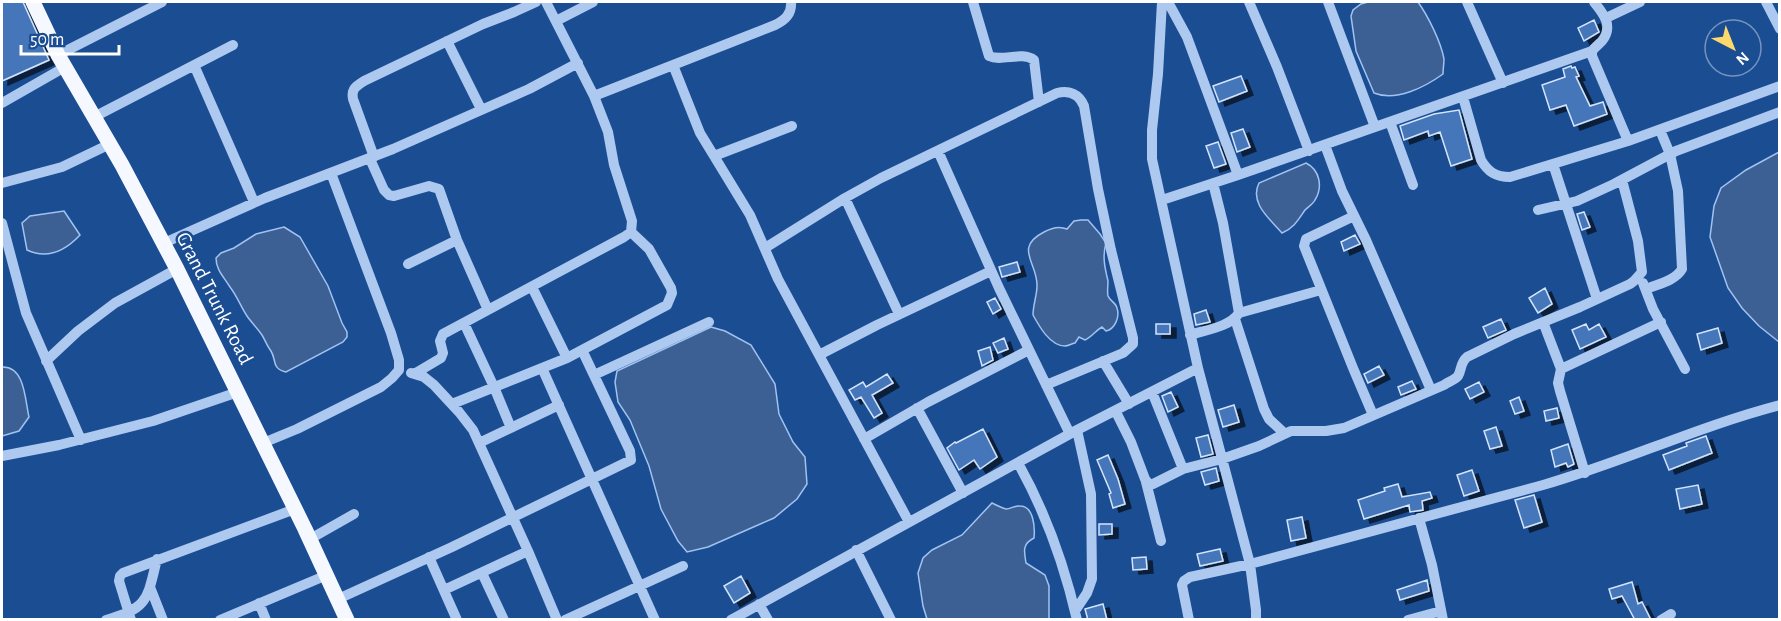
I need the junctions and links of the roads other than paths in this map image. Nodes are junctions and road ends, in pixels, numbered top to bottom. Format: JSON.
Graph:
{"nodes":[{"id":1,"x":33,"y":2,"type":"edge"},
{"id":2,"x":162,"y":2,"type":"edge"},
{"id":3,"x":536,"y":2,"type":"edge"},
{"id":4,"x":546,"y":2,"type":"edge"},
{"id":5,"x":593,"y":2,"type":"edge"},
{"id":6,"x":791,"y":2,"type":"edge"},
{"id":7,"x":973,"y":2,"type":"edge"},
{"id":8,"x":1162,"y":2,"type":"edge"},
{"id":9,"x":1168,"y":2,"type":"edge"},
{"id":10,"x":1249,"y":2,"type":"edge"},
{"id":11,"x":1328,"y":2,"type":"edge"},
{"id":12,"x":1467,"y":2,"type":"edge"},
{"id":13,"x":1594,"y":2,"type":"edge"},
{"id":14,"x":1640,"y":2,"type":"edge"},
{"id":15,"x":1766,"y":2,"type":"edge"},
{"id":16,"x":1606,"y":18,"type":"junction"},
{"id":17,"x":556,"y":21,"type":"junction"},
{"id":18,"x":1779,"y":29,"type":"edge"},
{"id":19,"x":447,"y":41,"type":"junction"},
{"id":20,"x":233,"y":45,"type":"dead end"},
{"id":21,"x":1592,"y":51,"type":"junction"},
{"id":22,"x":62,"y":61,"type":"junction"},
{"id":23,"x":578,"y":63,"type":"junction"},
{"id":24,"x":194,"y":65,"type":"junction"},
{"id":25,"x":673,"y":65,"type":"junction"},
{"id":26,"x":1503,"y":83,"type":"junction"},
{"id":27,"x":1779,"y":86,"type":"edge"},
{"id":28,"x":594,"y":96,"type":"junction"},
{"id":29,"x":1463,"y":97,"type":"junction"},
{"id":30,"x":1039,"y":102,"type":"junction"},
{"id":31,"x":2,"y":104,"type":"edge"},
{"id":32,"x":481,"y":109,"type":"junction"},
{"id":33,"x":1779,"y":112,"type":"edge"},
{"id":34,"x":94,"y":117,"type":"junction"},
{"id":35,"x":1390,"y":122,"type":"junction"},
{"id":36,"x":792,"y":126,"type":"dead end"},
{"id":37,"x":1375,"y":127,"type":"junction"},
{"id":38,"x":1629,"y":141,"type":"junction"},
{"id":39,"x":1665,"y":143,"type":"junction"},
{"id":40,"x":110,"y":144,"type":"junction"},
{"id":41,"x":1325,"y":145,"type":"junction"},
{"id":42,"x":938,"y":151,"type":"junction"},
{"id":43,"x":1309,"y":151,"type":"junction"},
{"id":44,"x":714,"y":156,"type":"junction"},
{"id":45,"x":372,"y":158,"type":"junction"},
{"id":46,"x":1553,"y":164,"type":"junction"},
{"id":47,"x":331,"y":173,"type":"junction"},
{"id":48,"x":1238,"y":175,"type":"junction"},
{"id":49,"x":1622,"y":180,"type":"junction"},
{"id":50,"x":2,"y":183,"type":"edge"},
{"id":51,"x":1213,"y":183,"type":"junction"},
{"id":52,"x":1413,"y":185,"type":"dead end"},
{"id":53,"x":845,"y":198,"type":"junction"},
{"id":54,"x":1162,"y":200,"type":"junction"},
{"id":55,"x":254,"y":202,"type":"junction"},
{"id":56,"x":1565,"y":203,"type":"junction"},
{"id":57,"x":1538,"y":210,"type":"dead end"},
{"id":58,"x":1354,"y":216,"type":"junction"},
{"id":59,"x":2,"y":223,"type":"edge"},
{"id":60,"x":631,"y":232,"type":"junction"},
{"id":61,"x":457,"y":240,"type":"junction"},
{"id":62,"x":164,"y":243,"type":"junction"},
{"id":63,"x":765,"y":248,"type":"junction"},
{"id":64,"x":408,"y":264,"type":"dead end"},
{"id":65,"x":177,"y":270,"type":"junction"},
{"id":66,"x":991,"y":271,"type":"junction"},
{"id":67,"x":1640,"y":276,"type":"junction"},
{"id":68,"x":532,"y":286,"type":"junction"},
{"id":69,"x":1646,"y":289,"type":"junction"},
{"id":70,"x":1321,"y":290,"type":"junction"},
{"id":71,"x":1597,"y":299,"type":"junction"},
{"id":72,"x":488,"y":310,"type":"junction"},
{"id":73,"x":899,"y":314,"type":"junction"},
{"id":74,"x":1237,"y":316,"type":"junction"},
{"id":75,"x":710,"y":322,"type":"dead end"},
{"id":76,"x":1543,"y":322,"type":"junction"},
{"id":77,"x":1660,"y":322,"type":"junction"},
{"id":78,"x":464,"y":324,"type":"junction"},
{"id":79,"x":1190,"y":335,"type":"junction"},
{"id":80,"x":582,"y":350,"type":"junction"},
{"id":81,"x":1029,"y":350,"type":"junction"},
{"id":82,"x":819,"y":355,"type":"junction"},
{"id":83,"x":567,"y":358,"type":"junction"},
{"id":84,"x":46,"y":361,"type":"junction"},
{"id":85,"x":1103,"y":361,"type":"junction"},
{"id":86,"x":542,"y":368,"type":"junction"},
{"id":87,"x":1198,"y":368,"type":"junction"},
{"id":88,"x":1561,"y":369,"type":"junction"},
{"id":89,"x":1686,"y":369,"type":"dead end"},
{"id":90,"x":399,"y":370,"type":"junction"},
{"id":91,"x":414,"y":374,"type":"junction"},
{"id":92,"x":594,"y":375,"type":"junction"},
{"id":93,"x":1046,"y":385,"type":"junction"},
{"id":94,"x":494,"y":387,"type":"junction"},
{"id":95,"x":1431,"y":390,"type":"junction"},
{"id":96,"x":238,"y":392,"type":"junction"},
{"id":97,"x":1152,"y":392,"type":"junction"},
{"id":98,"x":452,"y":404,"type":"junction"},
{"id":99,"x":1129,"y":404,"type":"junction"},
{"id":100,"x":559,"y":405,"type":"junction"},
{"id":101,"x":1779,"y":405,"type":"edge"},
{"id":102,"x":917,"y":408,"type":"junction"},
{"id":103,"x":1116,"y":412,"type":"junction"},
{"id":104,"x":1373,"y":415,"type":"junction"},
{"id":105,"x":511,"y":428,"type":"junction"},
{"id":106,"x":1073,"y":432,"type":"junction"},
{"id":107,"x":1284,"y":434,"type":"junction"},
{"id":108,"x":864,"y":439,"type":"junction"},
{"id":109,"x":81,"y":440,"type":"junction"},
{"id":110,"x":263,"y":443,"type":"junction"},
{"id":111,"x":479,"y":444,"type":"junction"},
{"id":112,"x":2,"y":456,"type":"edge"},
{"id":113,"x":1222,"y":459,"type":"junction"},
{"id":114,"x":1018,"y":463,"type":"junction"},
{"id":115,"x":1183,"y":469,"type":"junction"},
{"id":116,"x":1584,"y":473,"type":"junction"},
{"id":117,"x":592,"y":478,"type":"junction"},
{"id":118,"x":1146,"y":482,"type":"junction"},
{"id":119,"x":963,"y":493,"type":"junction"},
{"id":120,"x":296,"y":508,"type":"junction"},
{"id":121,"x":354,"y":514,"type":"dead end"},
{"id":122,"x":512,"y":518,"type":"junction"},
{"id":123,"x":1419,"y":518,"type":"junction"},
{"id":124,"x":909,"y":522,"type":"junction"},
{"id":125,"x":310,"y":539,"type":"junction"},
{"id":126,"x":1161,"y":541,"type":"dead end"},
{"id":127,"x":856,"y":550,"type":"junction"},
{"id":128,"x":528,"y":551,"type":"junction"},
{"id":129,"x":429,"y":557,"type":"junction"},
{"id":130,"x":157,"y":559,"type":"junction"},
{"id":131,"x":1250,"y":564,"type":"junction"},
{"id":132,"x":683,"y":566,"type":"dead end"},
{"id":133,"x":482,"y":573,"type":"junction"},
{"id":134,"x":327,"y":575,"type":"junction"},
{"id":135,"x":640,"y":586,"type":"junction"},
{"id":136,"x":150,"y":587,"type":"junction"},
{"id":137,"x":444,"y":590,"type":"junction"},
{"id":138,"x":338,"y":599,"type":"junction"},
{"id":139,"x":259,"y":603,"type":"junction"},
{"id":140,"x":759,"y":604,"type":"junction"},
{"id":141,"x":1076,"y":615,"type":"edge"},
{"id":142,"x":1442,"y":615,"type":"edge"},
{"id":143,"x":130,"y":616,"type":"edge"},
{"id":144,"x":106,"y":620,"type":"edge"},
{"id":145,"x":163,"y":620,"type":"edge"},
{"id":146,"x":220,"y":620,"type":"edge"},
{"id":147,"x":266,"y":620,"type":"edge"},
{"id":148,"x":347,"y":620,"type":"edge"},
{"id":149,"x":457,"y":620,"type":"edge"},
{"id":150,"x":504,"y":620,"type":"edge"},
{"id":151,"x":557,"y":620,"type":"edge"},
{"id":152,"x":565,"y":620,"type":"edge"},
{"id":153,"x":655,"y":620,"type":"edge"},
{"id":154,"x":731,"y":620,"type":"edge"},
{"id":155,"x":768,"y":620,"type":"edge"},
{"id":156,"x":891,"y":620,"type":"edge"},
{"id":157,"x":1189,"y":620,"type":"edge"},
{"id":158,"x":1256,"y":620,"type":"edge"},
{"id":159,"x":1408,"y":620,"type":"edge"}],
"edges":[{"from":1,"to":22,"type":"main road","name":"Grand Trunk Road"},
{"from":2,"to":22,"type":"street"},
{"from":3,"to":19,"type":"street"},
{"from":4,"to":17,"type":"street"},
{"from":5,"to":17,"type":"street"},
{"from":6,"to":25,"type":"street"},
{"from":7,"to":30,"type":"street"},
{"from":8,"to":54,"type":"street"},
{"from":9,"to":48,"type":"street"},
{"from":10,"to":43,"type":"street"},
{"from":11,"to":37,"type":"street"},
{"from":12,"to":26,"type":"street"},
{"from":13,"to":16,"type":"street"},
{"from":14,"to":16,"type":"street"},
{"from":15,"to":18,"type":"street"},
{"from":16,"to":21,"type":"street"},
{"from":17,"to":23,"type":"street"},
{"from":19,"to":32,"type":"street"},
{"from":19,"to":45,"type":"street"},
{"from":20,"to":24,"type":"street"},
{"from":21,"to":26,"type":"street"},
{"from":21,"to":38,"type":"street"},
{"from":22,"to":31,"type":"street"},
{"from":22,"to":34,"type":"main road","name":"Grand Trunk Road"},
{"from":23,"to":28,"type":"street"},
{"from":23,"to":32,"type":"street"},
{"from":24,"to":34,"type":"street"},
{"from":24,"to":55,"type":"street"},
{"from":25,"to":28,"type":"street"},
{"from":25,"to":44,"type":"street"},
{"from":26,"to":29,"type":"street"},
{"from":27,"to":39,"type":"street"},
{"from":28,"to":60,"type":"street"},
{"from":29,"to":35,"type":"street"},
{"from":29,"to":46,"type":"street"},
{"from":30,"to":42,"type":"street"},
{"from":30,"to":85,"type":"street"},
{"from":32,"to":45,"type":"street"},
{"from":33,"to":39,"type":"street"},
{"from":34,"to":40,"type":"main road","name":"Grand Trunk Road"},
{"from":35,"to":37,"type":"street"},
{"from":35,"to":52,"type":"street"},
{"from":36,"to":44,"type":"street"},
{"from":37,"to":41,"type":"street"},
{"from":38,"to":39,"type":"street"},
{"from":38,"to":46,"type":"street"},
{"from":39,"to":49,"type":"street"},
{"from":39,"to":69,"type":"street"},
{"from":40,"to":50,"type":"street"},
{"from":40,"to":62,"type":"main road","name":"Grand Trunk Road"},
{"from":41,"to":43,"type":"street"},
{"from":41,"to":58,"type":"street"},
{"from":42,"to":53,"type":"street"},
{"from":42,"to":66,"type":"street"},
{"from":43,"to":48,"type":"street"},
{"from":44,"to":63,"type":"street"},
{"from":45,"to":47,"type":"street"},
{"from":45,"to":61,"type":"street"},
{"from":46,"to":56,"type":"street"},
{"from":47,"to":55,"type":"street"},
{"from":47,"to":90,"type":"street"},
{"from":48,"to":51,"type":"street"},
{"from":49,"to":56,"type":"street"},
{"from":49,"to":67,"type":"street"},
{"from":51,"to":54,"type":"street"},
{"from":51,"to":74,"type":"street"},
{"from":53,"to":63,"type":"street"},
{"from":53,"to":73,"type":"street"},
{"from":54,"to":79,"type":"street"},
{"from":55,"to":62,"type":"street"},
{"from":56,"to":57,"type":"street"},
{"from":56,"to":71,"type":"street"},
{"from":58,"to":70,"type":"street"},
{"from":58,"to":95,"type":"street"},
{"from":59,"to":84,"type":"street"},
{"from":60,"to":68,"type":"street"},
{"from":60,"to":80,"type":"street"},
{"from":61,"to":64,"type":"street"},
{"from":61,"to":72,"type":"street"},
{"from":62,"to":65,"type":"main road","name":"Grand Trunk Road"},
{"from":63,"to":82,"type":"street"},
{"from":65,"to":84,"type":"street"},
{"from":65,"to":96,"type":"main road","name":"Grand Trunk Road"},
{"from":66,"to":73,"type":"street"},
{"from":66,"to":81,"type":"street"},
{"from":67,"to":69,"type":"street"},
{"from":67,"to":71,"type":"street"},
{"from":68,"to":72,"type":"street"},
{"from":68,"to":83,"type":"street"},
{"from":69,"to":77,"type":"street"},
{"from":70,"to":74,"type":"street"},
{"from":70,"to":104,"type":"street"},
{"from":71,"to":76,"type":"street"},
{"from":72,"to":78,"type":"street"},
{"from":73,"to":82,"type":"street"},
{"from":74,"to":79,"type":"street"},
{"from":74,"to":107,"type":"street"},
{"from":75,"to":92,"type":"street"},
{"from":76,"to":88,"type":"street"},
{"from":76,"to":95,"type":"street"},
{"from":77,"to":88,"type":"street"},
{"from":77,"to":89,"type":"street"},
{"from":78,"to":91,"type":"street"},
{"from":78,"to":94,"type":"street"},
{"from":79,"to":87,"type":"street"},
{"from":80,"to":83,"type":"street"},
{"from":80,"to":92,"type":"street"},
{"from":81,"to":93,"type":"street"},
{"from":81,"to":102,"type":"street"},
{"from":82,"to":108,"type":"street"},
{"from":83,"to":86,"type":"street"},
{"from":84,"to":109,"type":"street"},
{"from":85,"to":93,"type":"street"},
{"from":85,"to":99,"type":"street"},
{"from":86,"to":94,"type":"street"},
{"from":86,"to":100,"type":"street"},
{"from":87,"to":97,"type":"street"},
{"from":87,"to":113,"type":"street"},
{"from":88,"to":116,"type":"street"},
{"from":90,"to":91,"type":"street"},
{"from":90,"to":110,"type":"street"},
{"from":91,"to":98,"type":"street"},
{"from":92,"to":117,"type":"street"},
{"from":93,"to":106,"type":"street"},
{"from":94,"to":98,"type":"street"},
{"from":94,"to":105,"type":"street"},
{"from":95,"to":104,"type":"street"},
{"from":96,"to":109,"type":"street"},
{"from":96,"to":110,"type":"main road","name":"Grand Trunk Road"},
{"from":97,"to":99,"type":"street"},
{"from":97,"to":115,"type":"street"},
{"from":98,"to":111,"type":"street"},
{"from":99,"to":103,"type":"street"},
{"from":100,"to":105,"type":"street"},
{"from":100,"to":117,"type":"street"},
{"from":101,"to":116,"type":"street"},
{"from":102,"to":108,"type":"street"},
{"from":102,"to":119,"type":"street"},
{"from":103,"to":106,"type":"street"},
{"from":103,"to":118,"type":"street"},
{"from":104,"to":107,"type":"street"},
{"from":105,"to":111,"type":"street"},
{"from":106,"to":114,"type":"street"},
{"from":106,"to":141,"type":"street"},
{"from":107,"to":113,"type":"street"},
{"from":108,"to":124,"type":"street"},
{"from":109,"to":112,"type":"street"},
{"from":110,"to":120,"type":"main road","name":"Grand Trunk Road"},
{"from":111,"to":122,"type":"street"},
{"from":113,"to":115,"type":"street"},
{"from":113,"to":131,"type":"street"},
{"from":114,"to":119,"type":"street"},
{"from":114,"to":141,"type":"street"},
{"from":115,"to":118,"type":"street"},
{"from":116,"to":123,"type":"street"},
{"from":117,"to":122,"type":"street"},
{"from":117,"to":135,"type":"street"},
{"from":118,"to":126,"type":"street"},
{"from":119,"to":124,"type":"street"},
{"from":120,"to":125,"type":"main road","name":"Grand Trunk Road"},
{"from":120,"to":130,"type":"street"},
{"from":121,"to":125,"type":"street"},
{"from":122,"to":128,"type":"street"},
{"from":122,"to":129,"type":"street"},
{"from":123,"to":131,"type":"street"},
{"from":123,"to":142,"type":"street"},
{"from":124,"to":127,"type":"street"},
{"from":125,"to":134,"type":"main road","name":"Grand Trunk Road"},
{"from":127,"to":140,"type":"street"},
{"from":127,"to":156,"type":"street"},
{"from":128,"to":133,"type":"street"},
{"from":128,"to":151,"type":"street"},
{"from":129,"to":137,"type":"street"},
{"from":129,"to":138,"type":"street"},
{"from":130,"to":136,"type":"street"},
{"from":130,"to":143,"type":"street"},
{"from":131,"to":157,"type":"street"},
{"from":131,"to":158,"type":"street"},
{"from":132,"to":135,"type":"street"},
{"from":133,"to":137,"type":"street"},
{"from":133,"to":150,"type":"street"},
{"from":134,"to":138,"type":"main road","name":"Grand Trunk Road"},
{"from":134,"to":139,"type":"street"},
{"from":135,"to":152,"type":"street"},
{"from":135,"to":153,"type":"street"},
{"from":136,"to":143,"type":"street"},
{"from":136,"to":145,"type":"street"},
{"from":137,"to":149,"type":"street"},
{"from":138,"to":148,"type":"main road","name":"Grand Trunk Road"},
{"from":139,"to":146,"type":"street"},
{"from":139,"to":147,"type":"street"},
{"from":140,"to":154,"type":"street"},
{"from":140,"to":155,"type":"street"},
{"from":142,"to":159,"type":"street"},
{"from":143,"to":144,"type":"street"}]}
